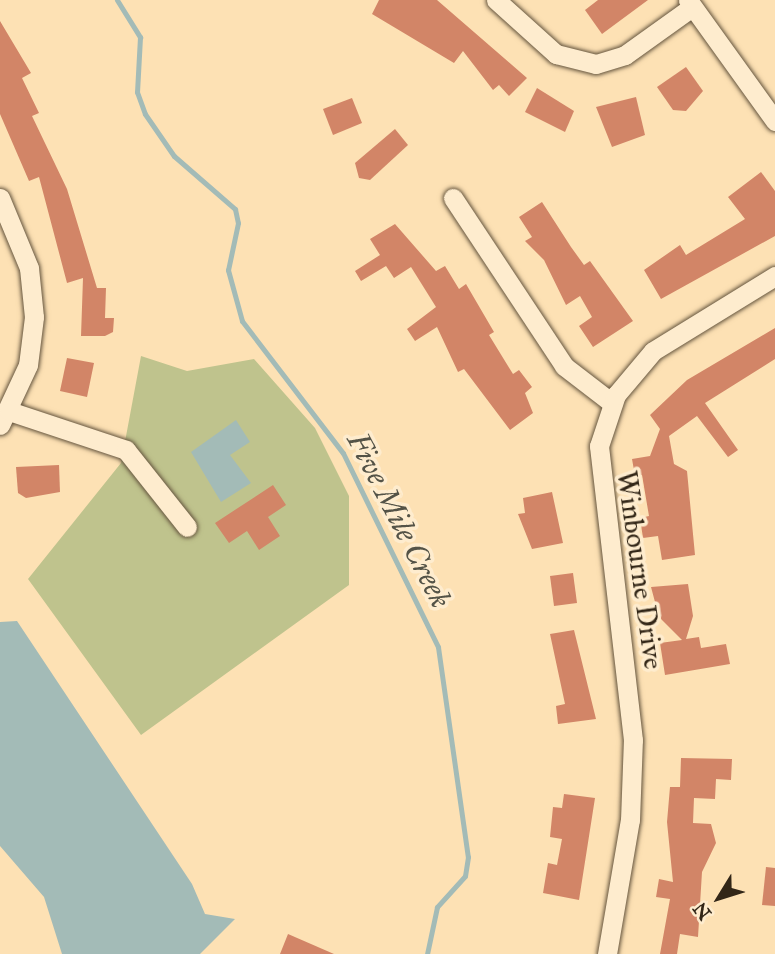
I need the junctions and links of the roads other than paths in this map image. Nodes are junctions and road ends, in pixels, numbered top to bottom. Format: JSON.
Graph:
{"nodes":[{"id":1,"x":496,"y":0,"type":"edge"},
{"id":2,"x":690,"y":3,"type":"edge"},
{"id":3,"x":775,"y":121,"type":"edge"},
{"id":4,"x":0,"y":198,"type":"edge"},
{"id":5,"x":453,"y":198,"type":"dead end"},
{"id":6,"x":775,"y":276,"type":"edge"},
{"id":7,"x":612,"y":403,"type":"junction"},
{"id":8,"x":5,"y":418,"type":"edge"},
{"id":9,"x":187,"y":527,"type":"dead end"},
{"id":10,"x":607,"y":954,"type":"edge"}],
"edges":[{"from":1,"to":2,"type":"street"},
{"from":2,"to":3,"type":"street"},
{"from":4,"to":8,"type":"street"},
{"from":5,"to":7,"type":"street"},
{"from":6,"to":7,"type":"street","name":"Winbourne Drive"},
{"from":7,"to":10,"type":"street","name":"Winbourne Drive"},
{"from":8,"to":9,"type":"street"}]}
